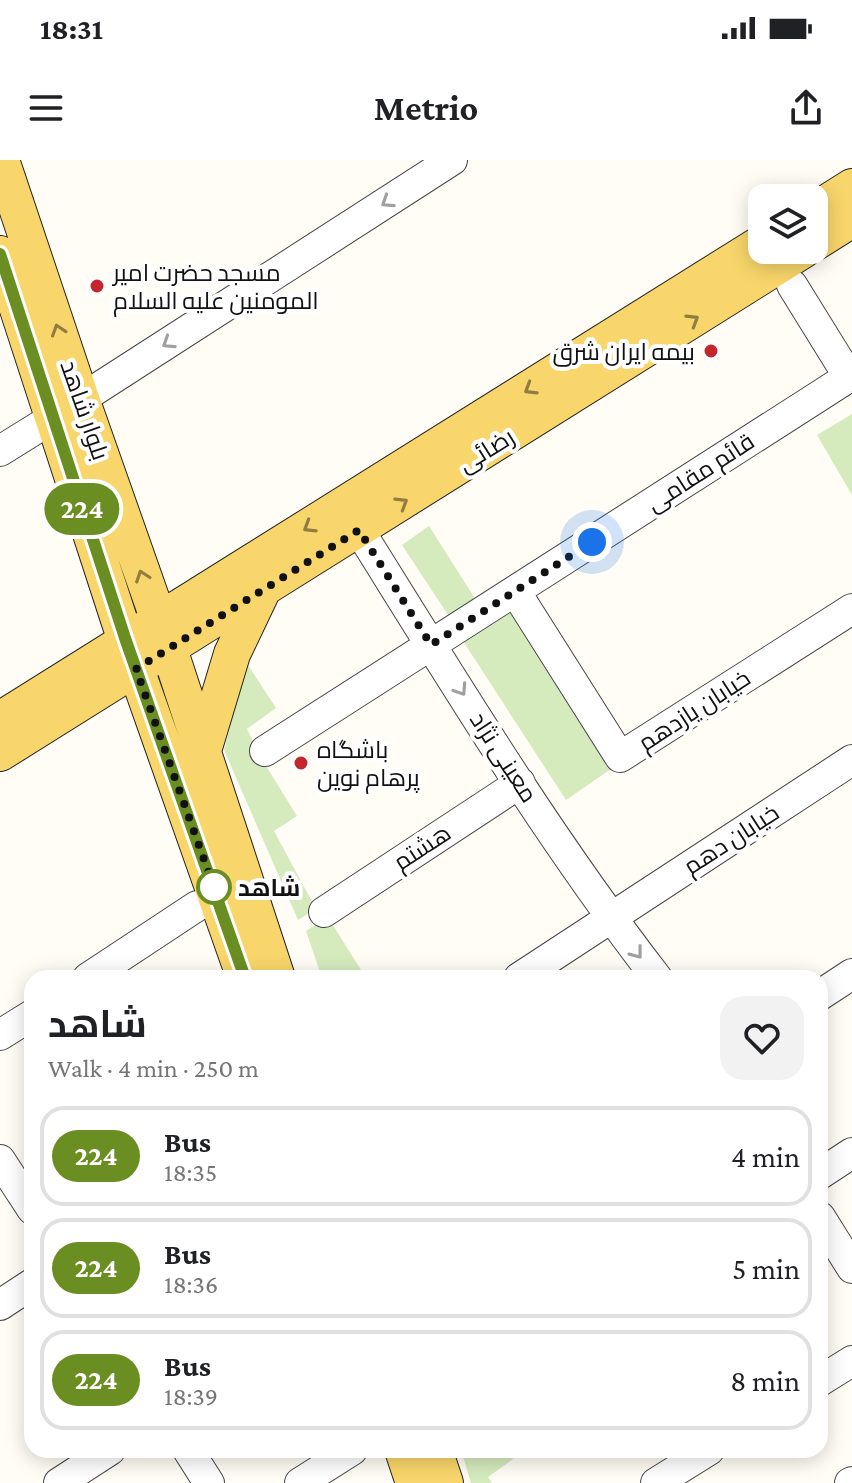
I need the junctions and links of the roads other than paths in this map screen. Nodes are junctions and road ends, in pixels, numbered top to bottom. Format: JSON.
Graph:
{"nodes":[{"id":1,"x":452,"y":160,"type":"edge"},
{"id":2,"x":4,"y":161,"type":"edge"},
{"id":3,"x":852,"y":187,"type":"edge"},
{"id":4,"x":828,"y":202,"type":"edge"},
{"id":5,"x":852,"y":219,"type":"edge"},
{"id":6,"x":828,"y":234,"type":"edge"},
{"id":7,"x":748,"y":252,"type":"edge"},
{"id":8,"x":0,"y":254,"type":"edge"},
{"id":9,"x":781,"y":264,"type":"edge"},
{"id":10,"x":792,"y":285,"type":"dead end"},
{"id":11,"x":850,"y":376,"type":"edge"},
{"id":12,"x":67,"y":409,"type":"junction"},
{"id":13,"x":0,"y":451,"type":"edge"},
{"id":14,"x":359,"y":530,"type":"junction"},
{"id":15,"x":263,"y":589,"type":"junction"},
{"id":16,"x":515,"y":591,"type":"junction"},
{"id":17,"x":852,"y":609,"type":"edge"},
{"id":18,"x":164,"y":635,"type":"junction"},
{"id":19,"x":431,"y":645,"type":"junction"},
{"id":20,"x":131,"y":655,"type":"junction"},
{"id":21,"x":0,"y":720,"type":"edge"},
{"id":22,"x":265,"y":751,"type":"dead end"},
{"id":23,"x":0,"y":753,"type":"edge"},
{"id":24,"x":202,"y":754,"type":"junction"},
{"id":25,"x":852,"y":760,"type":"edge"},
{"id":26,"x":520,"y":783,"type":"junction"},
{"id":27,"x":197,"y":906,"type":"dead end"},
{"id":28,"x":324,"y":912,"type":"dead end"},
{"id":29,"x":610,"y":918,"type":"junction"},
{"id":30,"x":100,"y":970,"type":"edge"},
{"id":31,"x":242,"y":970,"type":"edge"},
{"id":32,"x":274,"y":970,"type":"edge"},
{"id":33,"x":531,"y":970,"type":"edge"},
{"id":34,"x":651,"y":970,"type":"edge"},
{"id":35,"x":852,"y":974,"type":"edge"},
{"id":36,"x":828,"y":990,"type":"edge"},
{"id":37,"x":24,"y":1020,"type":"edge"},
{"id":38,"x":0,"y":1035,"type":"edge"},
{"id":39,"x":852,"y":1153,"type":"edge"},
{"id":40,"x":0,"y":1160,"type":"edge"},
{"id":41,"x":828,"y":1169,"type":"edge"},
{"id":42,"x":24,"y":1197,"type":"edge"},
{"id":43,"x":828,"y":1230,"type":"edge"},
{"id":44,"x":852,"y":1268,"type":"edge"},
{"id":45,"x":24,"y":1289,"type":"edge"},
{"id":46,"x":0,"y":1305,"type":"edge"},
{"id":47,"x":852,"y":1361,"type":"edge"},
{"id":48,"x":828,"y":1376,"type":"edge"},
{"id":49,"x":98,"y":1458,"type":"edge"},
{"id":50,"x":193,"y":1458,"type":"edge"},
{"id":51,"x":339,"y":1458,"type":"edge"},
{"id":52,"x":406,"y":1458,"type":"edge"},
{"id":53,"x":437,"y":1458,"type":"edge"},
{"id":54,"x":696,"y":1458,"type":"edge"},
{"id":55,"x":59,"y":1483,"type":"edge"},
{"id":56,"x":209,"y":1483,"type":"edge"},
{"id":57,"x":300,"y":1483,"type":"edge"},
{"id":58,"x":414,"y":1483,"type":"edge"},
{"id":59,"x":445,"y":1483,"type":"edge"},
{"id":60,"x":656,"y":1483,"type":"edge"}],
"edges":[{"from":1,"to":12,"type":"street","one_way":true},
{"from":12,"to":2,"type":"main road","name":"بلوار شاهد","one_way":true},
{"from":3,"to":4,"type":"main road"},
{"from":5,"to":6,"type":"main road"},
{"from":7,"to":18,"type":"main road","name":"رضائی","one_way":true},
{"from":8,"to":12,"type":"main road","name":"بلوار شاهد"},
{"from":14,"to":9,"type":"main road","name":"رضائی","one_way":true},
{"from":10,"to":11,"type":"street"},
{"from":11,"to":16,"type":"street","name":"قائم مقامی"},
{"from":12,"to":13,"type":"street"},
{"from":18,"to":12,"type":"main road","name":"بلوار شاهد","one_way":true},
{"from":12,"to":20,"type":"main road","name":"بلوار شاهد"},
{"from":14,"to":15,"type":"main road","name":"رضائی"},
{"from":14,"to":19,"type":"street","name":"معینی نژاد"},
{"from":15,"to":18,"type":"main road","name":"رضائی"},
{"from":15,"to":24,"type":"main road"},
{"from":16,"to":17,"type":"street","name":"خیابان یازدهم"},
{"from":16,"to":19,"type":"street","name":"قائم مقامی"},
{"from":18,"to":20,"type":"main road"},
{"from":18,"to":24,"type":"main road","name":"بلوار شاهد"},
{"from":19,"to":22,"type":"street","name":"قائم مقامی"},
{"from":19,"to":26,"type":"street","name":"معینی نژاد","one_way":true},
{"from":20,"to":21,"type":"main road"},
{"from":20,"to":23,"type":"main road"},
{"from":20,"to":31,"type":"main road","name":"بلوار شاهد"},
{"from":24,"to":32,"type":"main road","name":"بلوار شاهد"},
{"from":25,"to":29,"type":"street","name":"خیابان دهم"},
{"from":26,"to":28,"type":"street","name":"هشتم"},
{"from":26,"to":29,"type":"street","name":"معینی نژاد"},
{"from":27,"to":30,"type":"street"},
{"from":29,"to":33,"type":"street","name":"خیابان دهم"},
{"from":29,"to":34,"type":"street","name":"معینی نژاد","one_way":true},
{"from":35,"to":36,"type":"street"},
{"from":37,"to":38,"type":"street"},
{"from":39,"to":41,"type":"street"},
{"from":40,"to":42,"type":"street"},
{"from":43,"to":44,"type":"street"},
{"from":45,"to":46,"type":"street"},
{"from":47,"to":48,"type":"street"},
{"from":49,"to":55,"type":"street"},
{"from":50,"to":56,"type":"street"},
{"from":51,"to":57,"type":"street"},
{"from":52,"to":58,"type":"main road"},
{"from":53,"to":59,"type":"main road"},
{"from":54,"to":60,"type":"street"}]}
